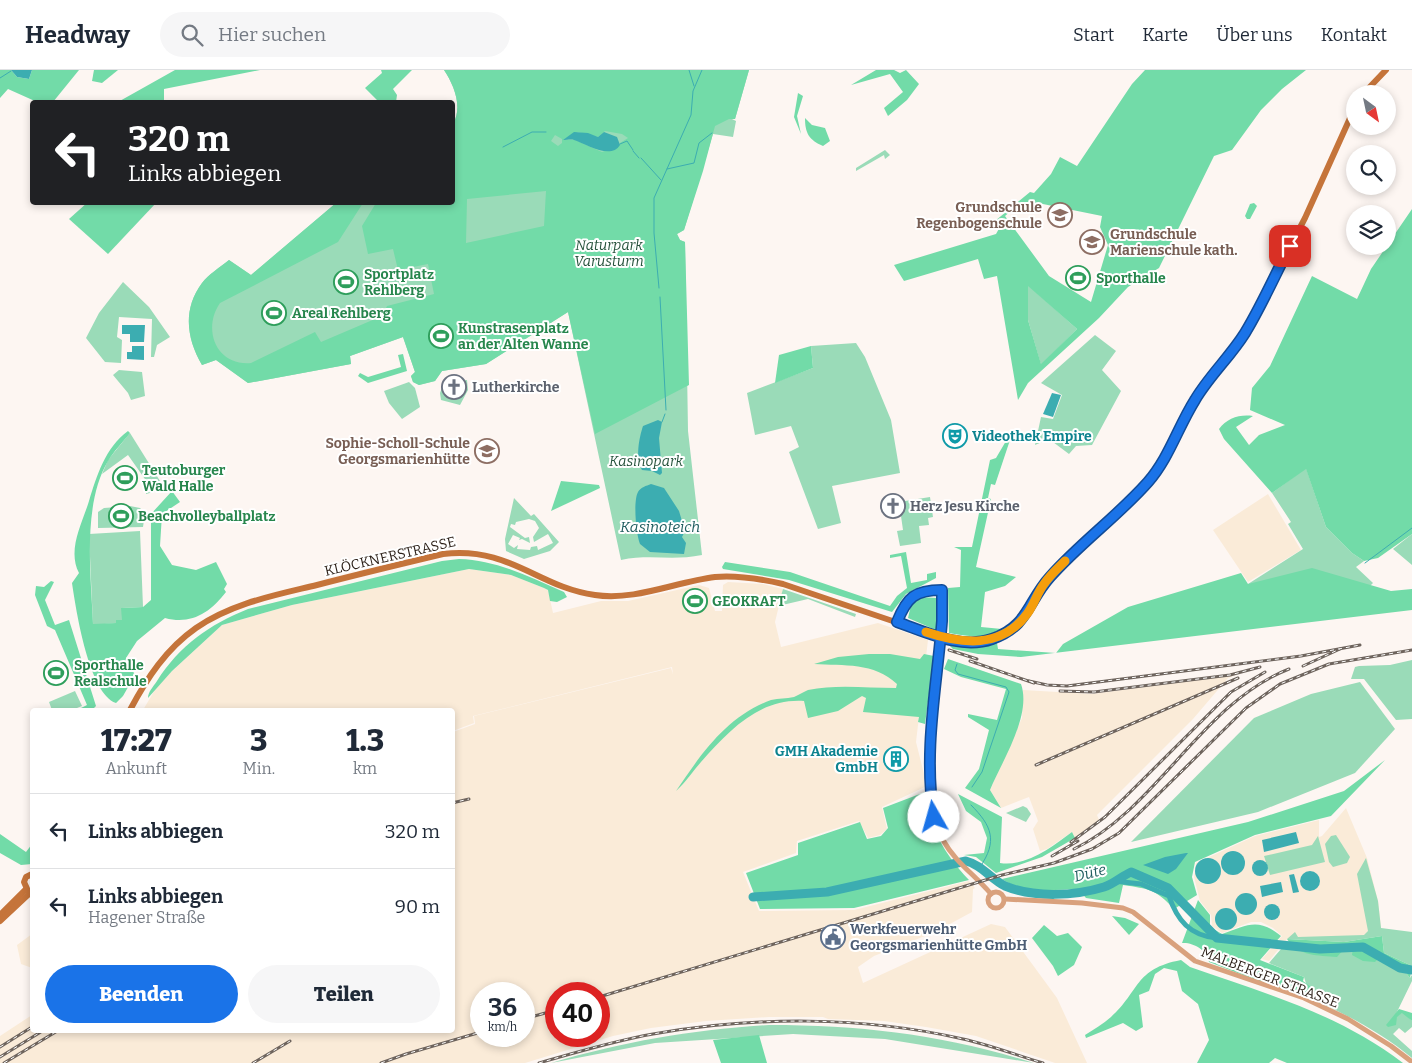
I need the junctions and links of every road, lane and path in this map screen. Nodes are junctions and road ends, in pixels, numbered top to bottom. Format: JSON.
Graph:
{"nodes":[{"id":1,"x":1386,"y":70,"type":"edge"},
{"id":2,"x":1372,"y":85,"type":"edge"},
{"id":3,"x":1346,"y":127,"type":"edge"},
{"id":4,"x":942,"y":590,"type":"joint"},
{"id":5,"x":897,"y":622,"type":"junction"},
{"id":6,"x":131,"y":708,"type":"edge"},
{"id":7,"x":30,"y":875,"type":"edge"},
{"id":8,"x":30,"y":891,"type":"edge"},
{"id":9,"x":991,"y":894,"type":"junction"},
{"id":10,"x":1004,"y":899,"type":"junction"},
{"id":11,"x":0,"y":915,"type":"edge"},
{"id":12,"x":0,"y":921,"type":"edge"},
{"id":13,"x":1412,"y":1062,"type":"edge"}],
"edges":[{"from":1,"to":2,"type":"main road"},
{"from":3,"to":5,"type":"main road","name":"KLÖCKNERSTRASSE","bridge":true},
{"from":4,"to":5,"type":"main road"},
{"from":4,"to":9,"type":"street"},
{"from":5,"to":6,"type":"main road","name":"KLÖCKNERSTRASSE"},
{"from":7,"to":8,"type":"main road"},
{"from":8,"to":11,"type":"main road"},
{"from":8,"to":12,"type":"main road"},
{"from":9,"to":10,"type":"street"},
{"from":9,"to":10,"type":"street"},
{"from":10,"to":13,"type":"street","name":"MALBERGER STRASSE"}]}
